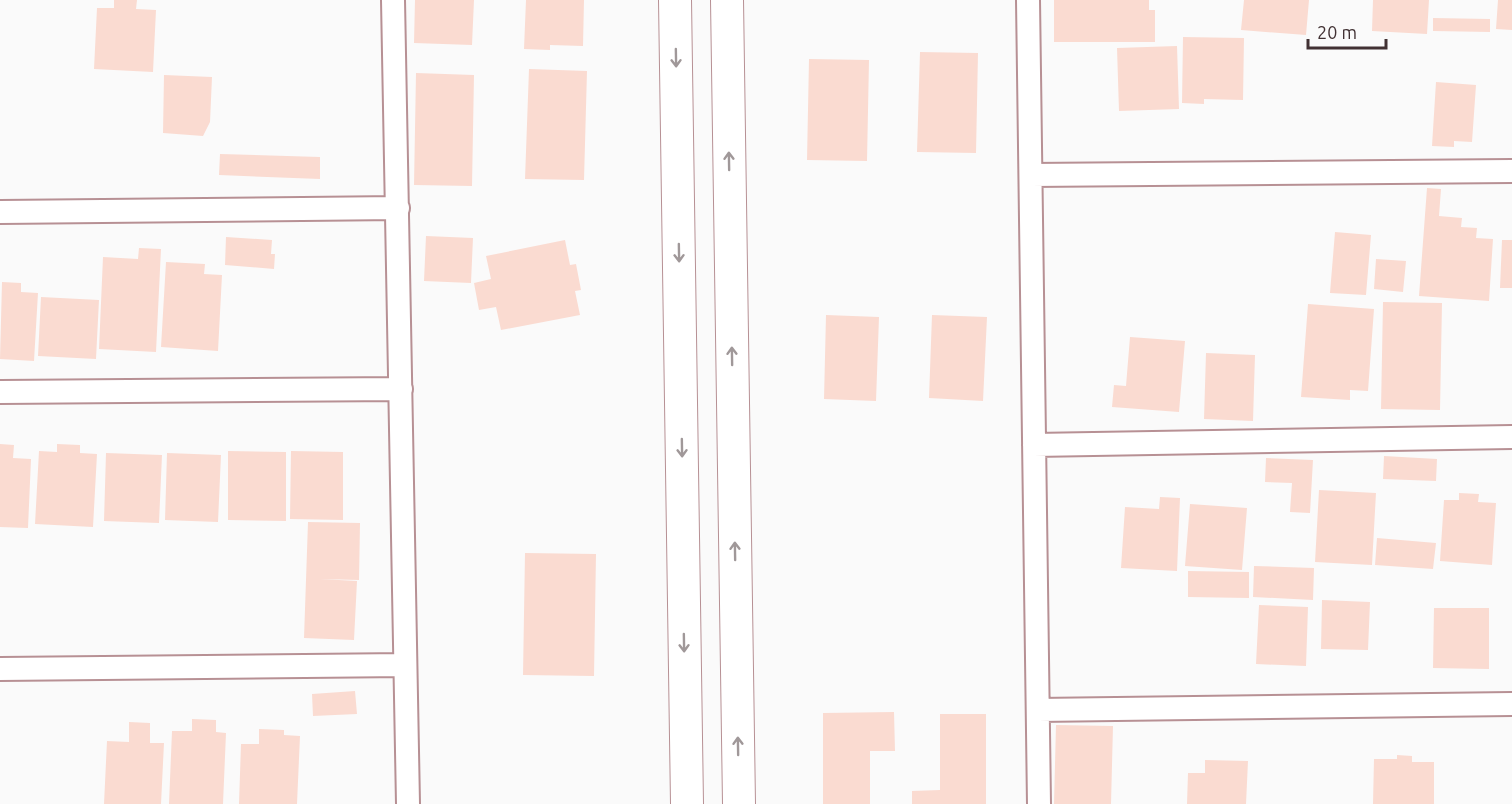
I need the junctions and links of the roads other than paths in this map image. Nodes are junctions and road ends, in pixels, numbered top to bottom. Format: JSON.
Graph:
{"nodes":[{"id":1,"x":393,"y":0,"type":"edge"},
{"id":2,"x":675,"y":0,"type":"edge"},
{"id":3,"x":727,"y":0,"type":"edge"},
{"id":4,"x":1028,"y":0,"type":"edge"},
{"id":5,"x":1512,"y":171,"type":"edge"},
{"id":6,"x":1030,"y":175,"type":"junction"},
{"id":7,"x":398,"y":208,"type":"junction"},
{"id":8,"x":0,"y":212,"type":"edge"},
{"id":9,"x":401,"y":389,"type":"junction"},
{"id":10,"x":0,"y":392,"type":"edge"},
{"id":11,"x":1512,"y":437,"type":"edge"},
{"id":12,"x":1034,"y":445,"type":"junction"},
{"id":13,"x":405,"y":665,"type":"junction"},
{"id":14,"x":0,"y":669,"type":"edge"},
{"id":15,"x":1512,"y":704,"type":"edge"},
{"id":16,"x":1038,"y":710,"type":"junction"},
{"id":17,"x":408,"y":804,"type":"edge"},
{"id":18,"x":687,"y":804,"type":"edge"},
{"id":19,"x":739,"y":804,"type":"edge"},
{"id":20,"x":1039,"y":804,"type":"edge"}],
"edges":[{"from":1,"to":7,"type":"street"},
{"from":2,"to":18,"type":"main road","one_way":true},
{"from":19,"to":3,"type":"main road","one_way":true},
{"from":4,"to":6,"type":"street"},
{"from":5,"to":6,"type":"street"},
{"from":6,"to":12,"type":"street"},
{"from":7,"to":8,"type":"street"},
{"from":7,"to":9,"type":"street"},
{"from":9,"to":10,"type":"street"},
{"from":9,"to":13,"type":"street"},
{"from":11,"to":12,"type":"street"},
{"from":12,"to":16,"type":"street"},
{"from":13,"to":14,"type":"street"},
{"from":13,"to":17,"type":"street"},
{"from":15,"to":16,"type":"street"},
{"from":16,"to":20,"type":"street"}]}
